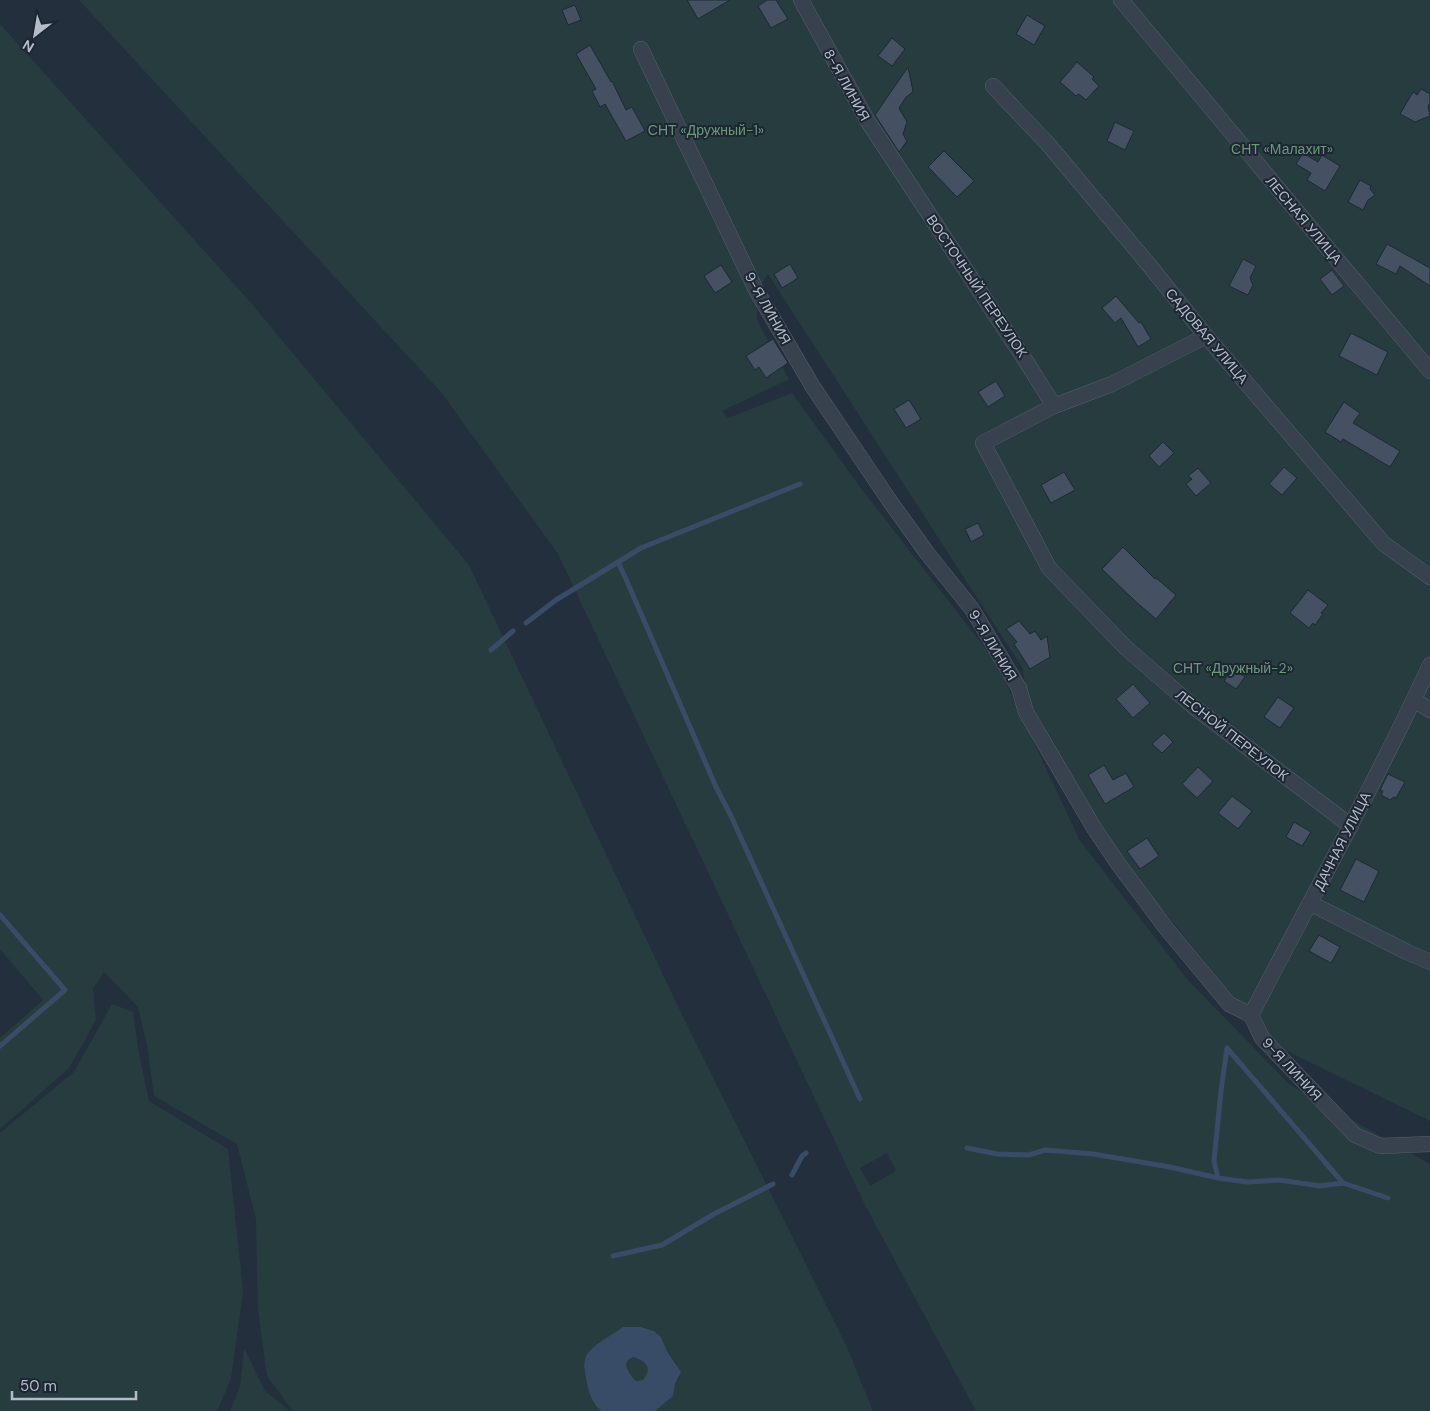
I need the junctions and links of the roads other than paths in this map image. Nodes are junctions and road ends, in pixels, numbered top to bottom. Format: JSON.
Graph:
{"nodes":[{"id":1,"x":801,"y":0,"type":"edge"},
{"id":2,"x":1121,"y":0,"type":"edge"},
{"id":3,"x":641,"y":49,"type":"dead end"},
{"id":4,"x":993,"y":86,"type":"dead end"},
{"id":5,"x":898,"y":167,"type":"joint"},
{"id":6,"x":1206,"y":336,"type":"junction"},
{"id":7,"x":1430,"y":371,"type":"edge"},
{"id":8,"x":1054,"y":406,"type":"junction"},
{"id":9,"x":1430,"y":577,"type":"edge"},
{"id":10,"x":1430,"y":665,"type":"edge"},
{"id":11,"x":1414,"y":700,"type":"junction"},
{"id":12,"x":1430,"y":710,"type":"edge"},
{"id":13,"x":1351,"y":826,"type":"junction"},
{"id":14,"x":1310,"y":903,"type":"junction"},
{"id":15,"x":1430,"y":962,"type":"edge"},
{"id":16,"x":1251,"y":1016,"type":"junction"},
{"id":17,"x":1430,"y":1144,"type":"edge"}],
"edges":[{"from":1,"to":5,"type":"street","name":"8-Я ЛИНИЯ"},
{"from":2,"to":7,"type":"street","name":"ЛЕСНАЯ УЛИЦА"},
{"from":3,"to":16,"type":"street","name":"9-Я ЛИНИЯ"},
{"from":4,"to":6,"type":"street","name":"САДОВАЯ УЛИЦА"},
{"from":5,"to":8,"type":"street","name":"ВОСТОЧНЫЙ ПЕРЕУЛОК"},
{"from":6,"to":8,"type":"street"},
{"from":6,"to":9,"type":"street","name":"САДОВАЯ УЛИЦА"},
{"from":8,"to":13,"type":"street","name":"ЛЕСНОЙ ПЕРЕУЛОК"},
{"from":10,"to":11,"type":"street","name":"ДАЧНАЯ УЛИЦА"},
{"from":11,"to":12,"type":"street"},
{"from":11,"to":13,"type":"street","name":"ДАЧНАЯ УЛИЦА"},
{"from":13,"to":14,"type":"street","name":"ДАЧНАЯ УЛИЦА"},
{"from":14,"to":15,"type":"street"},
{"from":14,"to":16,"type":"street","name":"ДАЧНАЯ УЛИЦА"},
{"from":16,"to":17,"type":"street","name":"9-Я ЛИНИЯ"}]}
